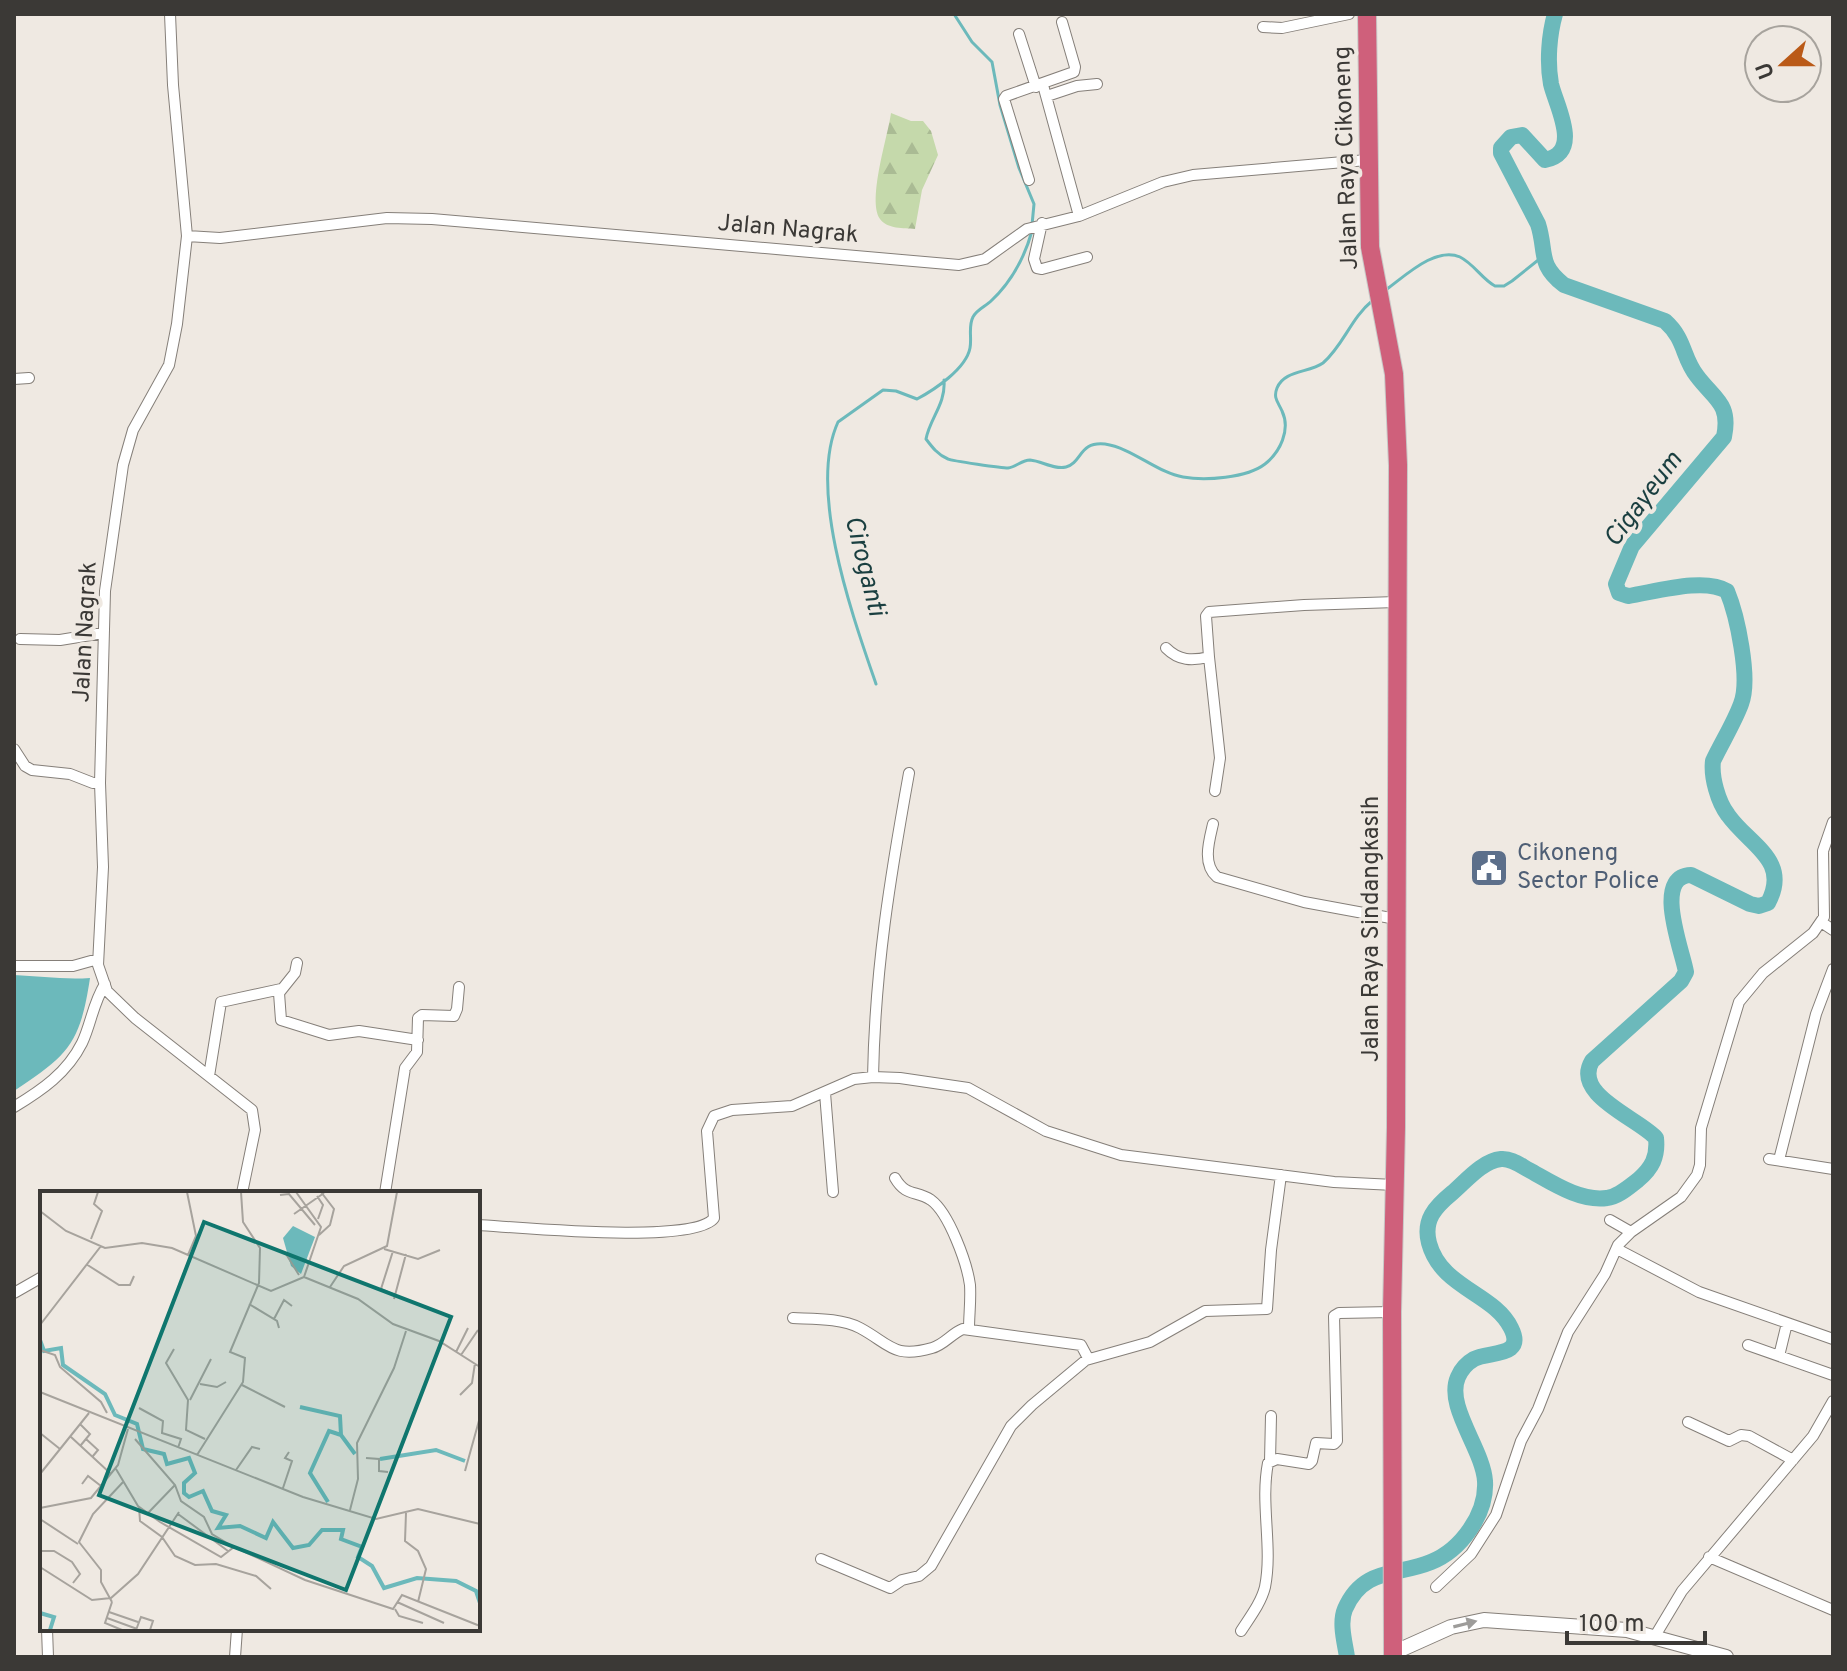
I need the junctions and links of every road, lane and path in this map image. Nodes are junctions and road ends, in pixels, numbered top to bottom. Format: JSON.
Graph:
{"nodes":[{"id":1,"x":170,"y":14,"type":"edge"},
{"id":2,"x":1349,"y":14,"type":"edge"},
{"id":3,"x":1367,"y":14,"type":"edge"},
{"id":4,"x":1062,"y":22,"type":"dead end"},
{"id":5,"x":1263,"y":27,"type":"dead end"},
{"id":6,"x":1019,"y":34,"type":"dead end"},
{"id":7,"x":1072,"y":74,"type":"junction"},
{"id":8,"x":1097,"y":84,"type":"dead end"},
{"id":9,"x":1039,"y":86,"type":"junction"},
{"id":10,"x":1077,"y":86,"type":"junction"},
{"id":11,"x":1047,"y":96,"type":"junction"},
{"id":12,"x":1367,"y":160,"type":"junction"},
{"id":13,"x":1029,"y":180,"type":"dead end"},
{"id":14,"x":1079,"y":216,"type":"junction"},
{"id":15,"x":1042,"y":223,"type":"junction"},
{"id":16,"x":187,"y":236,"type":"junction"},
{"id":17,"x":1087,"y":257,"type":"dead end"},
{"id":18,"x":1377,"y":293,"type":"joint"},
{"id":19,"x":29,"y":378,"type":"dead end"},
{"id":20,"x":14,"y":379,"type":"edge"},
{"id":21,"x":1396,"y":602,"type":"junction"},
{"id":22,"x":103,"y":633,"type":"junction"},
{"id":23,"x":20,"y":639,"type":"dead end"},
{"id":24,"x":1166,"y":648,"type":"dead end"},
{"id":25,"x":1209,"y":657,"type":"junction"},
{"id":26,"x":14,"y":749,"type":"edge"},
{"id":27,"x":909,"y":773,"type":"dead end"},
{"id":28,"x":100,"y":783,"type":"junction"},
{"id":29,"x":1215,"y":791,"type":"dead end"},
{"id":30,"x":1833,"y":822,"type":"edge"},
{"id":31,"x":1213,"y":824,"type":"dead end"},
{"id":32,"x":1396,"y":919,"type":"junction"},
{"id":33,"x":1826,"y":925,"type":"edge"},
{"id":34,"x":98,"y":959,"type":"junction"},
{"id":35,"x":297,"y":963,"type":"dead end"},
{"id":36,"x":14,"y":966,"type":"edge"},
{"id":37,"x":1833,"y":969,"type":"edge"},
{"id":38,"x":105,"y":984,"type":"junction"},
{"id":39,"x":459,"y":987,"type":"dead end"},
{"id":40,"x":281,"y":989,"type":"junction"},
{"id":41,"x":418,"y":1040,"type":"junction"},
{"id":42,"x":209,"y":1076,"type":"junction"},
{"id":43,"x":873,"y":1077,"type":"junction"},
{"id":44,"x":825,"y":1093,"type":"junction"},
{"id":45,"x":14,"y":1107,"type":"edge"},
{"id":46,"x":1833,"y":1169,"type":"edge"},
{"id":47,"x":1281,"y":1175,"type":"junction"},
{"id":48,"x":895,"y":1178,"type":"dead end"},
{"id":49,"x":1394,"y":1185,"type":"junction"},
{"id":50,"x":242,"y":1191,"type":"edge"},
{"id":51,"x":385,"y":1191,"type":"edge"},
{"id":52,"x":833,"y":1192,"type":"dead end"},
{"id":53,"x":1610,"y":1220,"type":"dead end"},
{"id":54,"x":480,"y":1225,"type":"edge"},
{"id":55,"x":1631,"y":1232,"type":"junction"},
{"id":56,"x":1617,"y":1249,"type":"junction"},
{"id":57,"x":40,"y":1278,"type":"edge"},
{"id":58,"x":14,"y":1293,"type":"edge"},
{"id":59,"x":1392,"y":1312,"type":"junction"},
{"id":60,"x":793,"y":1318,"type":"dead end"},
{"id":61,"x":1787,"y":1323,"type":"junction"},
{"id":62,"x":969,"y":1329,"type":"junction"},
{"id":63,"x":1833,"y":1339,"type":"edge"},
{"id":64,"x":1748,"y":1345,"type":"dead end"},
{"id":65,"x":1779,"y":1356,"type":"junction"},
{"id":66,"x":1088,"y":1358,"type":"junction"},
{"id":67,"x":1833,"y":1375,"type":"edge"},
{"id":68,"x":1832,"y":1405,"type":"edge"},
{"id":69,"x":1271,"y":1416,"type":"dead end"},
{"id":70,"x":1688,"y":1422,"type":"dead end"},
{"id":71,"x":1793,"y":1460,"type":"junction"},
{"id":72,"x":1270,"y":1461,"type":"junction"},
{"id":73,"x":1709,"y":1557,"type":"junction"},
{"id":74,"x":821,"y":1559,"type":"dead end"},
{"id":75,"x":1436,"y":1587,"type":"dead end"},
{"id":76,"x":1833,"y":1610,"type":"edge"},
{"id":77,"x":47,"y":1631,"type":"edge"},
{"id":78,"x":237,"y":1631,"type":"edge"},
{"id":79,"x":1241,"y":1631,"type":"dead end"},
{"id":80,"x":1655,"y":1636,"type":"junction"},
{"id":81,"x":1696,"y":1652,"type":"edge"},
{"id":82,"x":1393,"y":1655,"type":"edge"},
{"id":83,"x":48,"y":1657,"type":"edge"},
{"id":84,"x":235,"y":1657,"type":"edge"},
{"id":85,"x":1726,"y":1657,"type":"edge"}],
"edges":[{"from":1,"to":16,"type":"street","name":"Jalan Nagrak"},
{"from":2,"to":5,"type":"street"},
{"from":3,"to":12,"type":"highway","name":"Jalan Raya Cikoneng"},
{"from":4,"to":7,"type":"street"},
{"from":6,"to":9,"type":"street"},
{"from":7,"to":9,"type":"street"},
{"from":7,"to":10,"type":"street"},
{"from":8,"to":10,"type":"street"},
{"from":9,"to":11,"type":"street"},
{"from":9,"to":13,"type":"street"},
{"from":10,"to":11,"type":"street"},
{"from":11,"to":14,"type":"street"},
{"from":12,"to":14,"type":"street","name":"Jalan Nagrak"},
{"from":12,"to":18,"type":"highway","name":"Jalan Raya Cikoneng"},
{"from":14,"to":15,"type":"street","name":"Jalan Nagrak"},
{"from":15,"to":16,"type":"street","name":"Jalan Nagrak"},
{"from":15,"to":17,"type":"street"},
{"from":16,"to":22,"type":"street","name":"Jalan Nagrak"},
{"from":18,"to":21,"type":"highway","name":"Jalan Raya Sindangkasih"},
{"from":19,"to":20,"type":"street"},
{"from":21,"to":25,"type":"street"},
{"from":21,"to":32,"type":"highway","name":"Jalan Raya Sindangkasih"},
{"from":22,"to":23,"type":"street"},
{"from":22,"to":28,"type":"street","name":"Jalan Nagrak"},
{"from":24,"to":25,"type":"street"},
{"from":25,"to":29,"type":"street"},
{"from":26,"to":28,"type":"street"},
{"from":27,"to":43,"type":"street"},
{"from":28,"to":34,"type":"street","name":"Jalan Nagrak"},
{"from":30,"to":33,"type":"street"},
{"from":31,"to":32,"type":"street"},
{"from":32,"to":49,"type":"highway","name":"Jalan Raya Sindangkasih"},
{"from":33,"to":55,"type":"street"},
{"from":34,"to":36,"type":"street"},
{"from":34,"to":38,"type":"street","name":"Jalan Nagrak"},
{"from":35,"to":40,"type":"street"},
{"from":37,"to":46,"type":"street"},
{"from":38,"to":42,"type":"street"},
{"from":38,"to":45,"type":"street"},
{"from":39,"to":41,"type":"street"},
{"from":40,"to":41,"type":"street"},
{"from":40,"to":42,"type":"street"},
{"from":41,"to":51,"type":"street"},
{"from":42,"to":50,"type":"street"},
{"from":43,"to":44,"type":"street"},
{"from":43,"to":47,"type":"street"},
{"from":44,"to":52,"type":"street"},
{"from":44,"to":54,"type":"street"},
{"from":47,"to":49,"type":"street"},
{"from":47,"to":66,"type":"street"},
{"from":48,"to":62,"type":"street"},
{"from":49,"to":59,"type":"highway","name":"Jalan Raya Sindangkasih"},
{"from":53,"to":55,"type":"street"},
{"from":55,"to":56,"type":"street"},
{"from":56,"to":61,"type":"street"},
{"from":56,"to":75,"type":"street"},
{"from":57,"to":58,"type":"street"},
{"from":59,"to":72,"type":"street"},
{"from":59,"to":82,"type":"highway","name":"Jalan Raya Sindangkasih"},
{"from":60,"to":62,"type":"street"},
{"from":61,"to":63,"type":"street"},
{"from":61,"to":65,"type":"street"},
{"from":62,"to":66,"type":"street"},
{"from":64,"to":65,"type":"street"},
{"from":65,"to":67,"type":"street"},
{"from":66,"to":74,"type":"street"},
{"from":68,"to":71,"type":"street"},
{"from":69,"to":72,"type":"street"},
{"from":70,"to":71,"type":"street"},
{"from":71,"to":73,"type":"street"},
{"from":72,"to":79,"type":"street"},
{"from":73,"to":76,"type":"street"},
{"from":73,"to":80,"type":"street"},
{"from":77,"to":83,"type":"street"},
{"from":78,"to":84,"type":"street"},
{"from":80,"to":81,"type":"main road"},
{"from":82,"to":80,"type":"main road","one_way":true},
{"from":81,"to":85,"type":"main road"}]}
